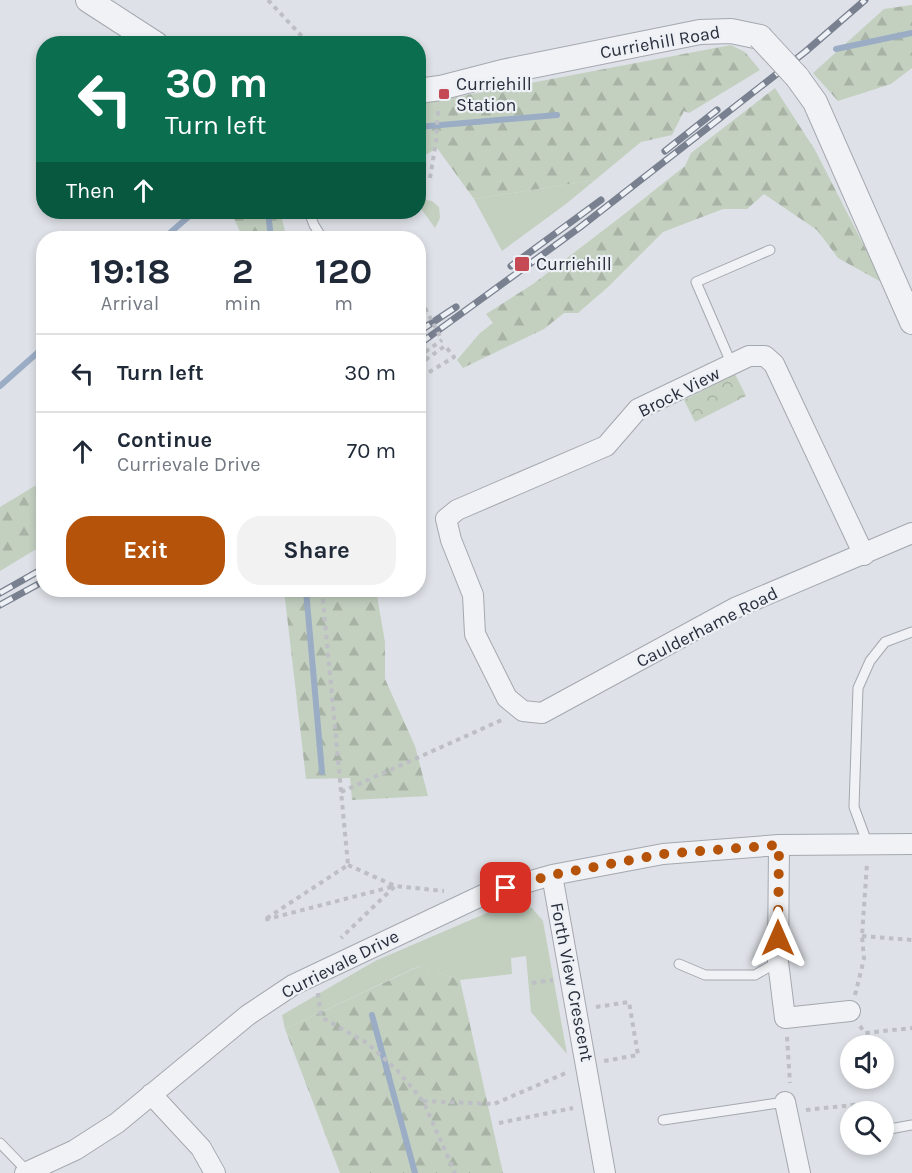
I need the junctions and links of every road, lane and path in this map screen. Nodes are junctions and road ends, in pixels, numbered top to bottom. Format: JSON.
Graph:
{"nodes":[{"id":1,"x":88,"y":0,"type":"edge"},
{"id":2,"x":268,"y":0,"type":"edge"},
{"id":3,"x":144,"y":36,"type":"edge"},
{"id":4,"x":302,"y":36,"type":"edge"},
{"id":5,"x":426,"y":90,"type":"edge"},
{"id":6,"x":438,"y":106,"type":"dead end"},
{"id":7,"x":430,"y":178,"type":"dead end"},
{"id":8,"x":770,"y":250,"type":"dead end"},
{"id":9,"x":426,"y":311,"type":"edge"},
{"id":10,"x":912,"y":322,"type":"edge"},
{"id":11,"x":426,"y":351,"type":"edge"},
{"id":12,"x":426,"y":360,"type":"edge"},
{"id":13,"x":732,"y":365,"type":"junction"},
{"id":14,"x":426,"y":374,"type":"edge"},
{"id":15,"x":912,"y":533,"type":"edge"},
{"id":16,"x":864,"y":555,"type":"junction"},
{"id":17,"x":323,"y":597,"type":"edge"},
{"id":18,"x":912,"y":632,"type":"edge"},
{"id":19,"x":523,"y":711,"type":"junction"},
{"id":20,"x":341,"y":792,"type":"junction"},
{"id":21,"x":912,"y":844,"type":"edge"},
{"id":22,"x":779,"y":845,"type":"junction"},
{"id":23,"x":868,"y":845,"type":"junction"},
{"id":24,"x":348,"y":865,"type":"junction"},
{"id":25,"x":552,"y":875,"type":"junction"},
{"id":26,"x":395,"y":886,"type":"junction"},
{"id":27,"x":483,"y":895,"type":"junction"},
{"id":28,"x":862,"y":936,"type":"junction"},
{"id":29,"x":912,"y":940,"type":"edge"},
{"id":30,"x":335,"y":944,"type":"dead end"},
{"id":31,"x":778,"y":962,"type":"junction"},
{"id":32,"x":679,"y":964,"type":"dead end"},
{"id":33,"x":315,"y":973,"type":"junction"},
{"id":34,"x":577,"y":1010,"type":"junction"},
{"id":35,"x":850,"y":1011,"type":"junction"},
{"id":36,"x":785,"y":1018,"type":"junction"},
{"id":37,"x":912,"y":1028,"type":"edge"},
{"id":38,"x":587,"y":1064,"type":"junction"},
{"id":39,"x":151,"y":1094,"type":"junction"},
{"id":40,"x":423,"y":1101,"type":"junction"},
{"id":41,"x":594,"y":1104,"type":"junction"},
{"id":42,"x":840,"y":1105,"type":"edge"},
{"id":43,"x":786,"y":1107,"type":"junction"},
{"id":44,"x":663,"y":1120,"type":"dead end"},
{"id":45,"x":499,"y":1123,"type":"dead end"},
{"id":46,"x":912,"y":1125,"type":"edge"},
{"id":47,"x":894,"y":1128,"type":"edge"},
{"id":48,"x":0,"y":1143,"type":"edge"},
{"id":49,"x":27,"y":1173,"type":"edge"},
{"id":50,"x":214,"y":1173,"type":"edge"},
{"id":51,"x":455,"y":1173,"type":"edge"},
{"id":52,"x":605,"y":1173,"type":"edge"},
{"id":53,"x":800,"y":1173,"type":"edge"}],
"edges":[{"from":1,"to":3,"type":"street"},
{"from":2,"to":4,"type":"path"},
{"from":5,"to":10,"type":"street","name":"Curriehill Road","bridge":true},
{"from":6,"to":7,"type":"path"},
{"from":8,"to":13,"type":"lane"},
{"from":9,"to":11,"type":"path","bridge":true},
{"from":12,"to":14,"type":"path"},
{"from":13,"to":16,"type":"street","name":"Brock View"},
{"from":13,"to":19,"type":"street","name":"Brock View"},
{"from":15,"to":16,"type":"street","name":"Caulderhame Road"},
{"from":16,"to":19,"type":"street","name":"Caulderhame Road"},
{"from":17,"to":20,"type":"path"},
{"from":18,"to":23,"type":"lane"},
{"from":19,"to":20,"type":"path"},
{"from":20,"to":24,"type":"path"},
{"from":21,"to":23,"type":"street"},
{"from":22,"to":23,"type":"street"},
{"from":22,"to":25,"type":"street"},
{"from":22,"to":31,"type":"street"},
{"from":23,"to":28,"type":"path"},
{"from":24,"to":26,"type":"path"},
{"from":24,"to":26,"type":"path"},
{"from":25,"to":27,"type":"street","name":"Currievale Drive"},
{"from":25,"to":34,"type":"street","name":"Forth View Crescent"},
{"from":26,"to":27,"type":"path"},
{"from":26,"to":30,"type":"path"},
{"from":27,"to":33,"type":"street","name":"Currievale Drive"},
{"from":28,"to":29,"type":"path"},
{"from":28,"to":35,"type":"path"},
{"from":31,"to":32,"type":"lane"},
{"from":31,"to":36,"type":"street"},
{"from":33,"to":39,"type":"street","name":"Currievale Drive"},
{"from":33,"to":40,"type":"path"},
{"from":34,"to":38,"type":"street","name":"Forth View Crescent"},
{"from":34,"to":38,"type":"path"},
{"from":35,"to":36,"type":"street"},
{"from":35,"to":37,"type":"path"},
{"from":36,"to":43,"type":"path"},
{"from":38,"to":40,"type":"path"},
{"from":38,"to":41,"type":"street","name":"Forth View Crescent"},
{"from":39,"to":49,"type":"street","name":"Currievale Drive"},
{"from":39,"to":50,"type":"street"},
{"from":40,"to":51,"type":"path"},
{"from":41,"to":45,"type":"path"},
{"from":41,"to":52,"type":"street","name":"Forth View Crescent"},
{"from":42,"to":43,"type":"path"},
{"from":43,"to":44,"type":"lane"},
{"from":43,"to":53,"type":"street"},
{"from":46,"to":47,"type":"lane"},
{"from":48,"to":49,"type":"lane"}]}
